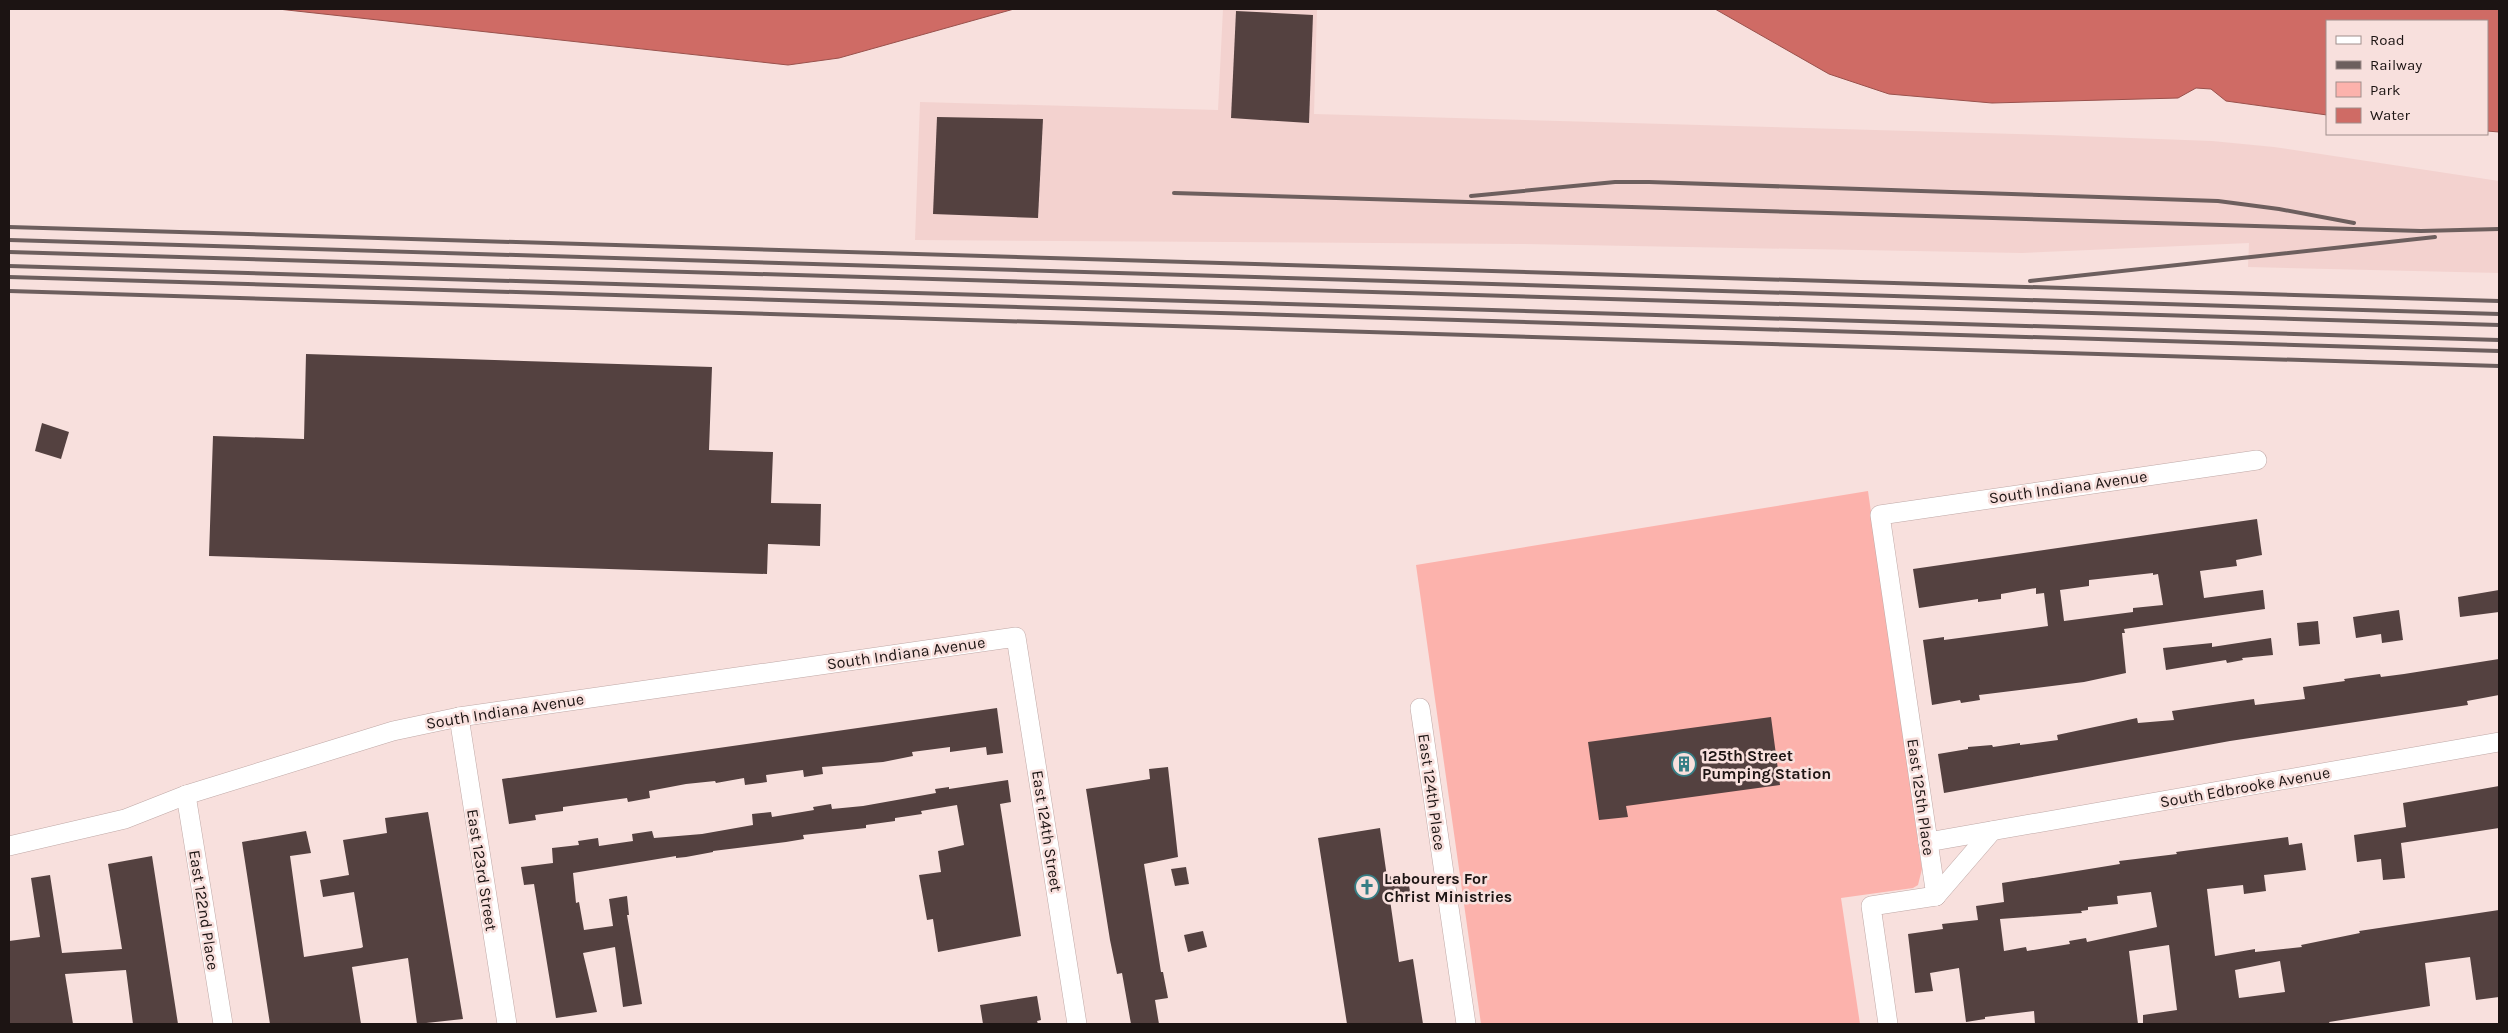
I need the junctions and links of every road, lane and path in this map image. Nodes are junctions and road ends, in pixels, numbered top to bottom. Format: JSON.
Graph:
{"nodes":[{"id":1,"x":2257,"y":460,"type":"dead end"},
{"id":2,"x":1880,"y":515,"type":"joint"},
{"id":3,"x":1016,"y":637,"type":"joint"},
{"id":4,"x":1420,"y":708,"type":"dead end"},
{"id":5,"x":459,"y":716,"type":"junction"},
{"id":6,"x":2499,"y":742,"type":"edge"},
{"id":7,"x":186,"y":795,"type":"junction"},
{"id":8,"x":1992,"y":831,"type":"junction"},
{"id":9,"x":1928,"y":842,"type":"junction"},
{"id":10,"x":9,"y":846,"type":"edge"},
{"id":11,"x":1936,"y":896,"type":"junction"},
{"id":12,"x":223,"y":1024,"type":"edge"},
{"id":13,"x":507,"y":1024,"type":"edge"},
{"id":14,"x":1077,"y":1024,"type":"edge"},
{"id":15,"x":1466,"y":1024,"type":"edge"},
{"id":16,"x":1888,"y":1024,"type":"edge"}],
"edges":[{"from":1,"to":2,"type":"street","name":"South Indiana Avenue"},
{"from":2,"to":9,"type":"street","name":"East 125th Place"},
{"from":3,"to":5,"type":"street","name":"South Indiana Avenue"},
{"from":3,"to":14,"type":"street","name":"East 124th Street"},
{"from":4,"to":15,"type":"street","name":"East 124th Place"},
{"from":5,"to":7,"type":"street","name":"South Indiana Avenue"},
{"from":5,"to":13,"type":"street","name":"East 123rd Street"},
{"from":6,"to":8,"type":"street","name":"South Edbrooke Avenue"},
{"from":7,"to":10,"type":"street","name":"South Indiana Avenue"},
{"from":7,"to":12,"type":"street","name":"East 122nd Place"},
{"from":8,"to":9,"type":"street","name":"South Edbrooke Avenue"},
{"from":8,"to":11,"type":"street"},
{"from":9,"to":11,"type":"street","name":"East 125th Place"},
{"from":11,"to":16,"type":"street"}]}
